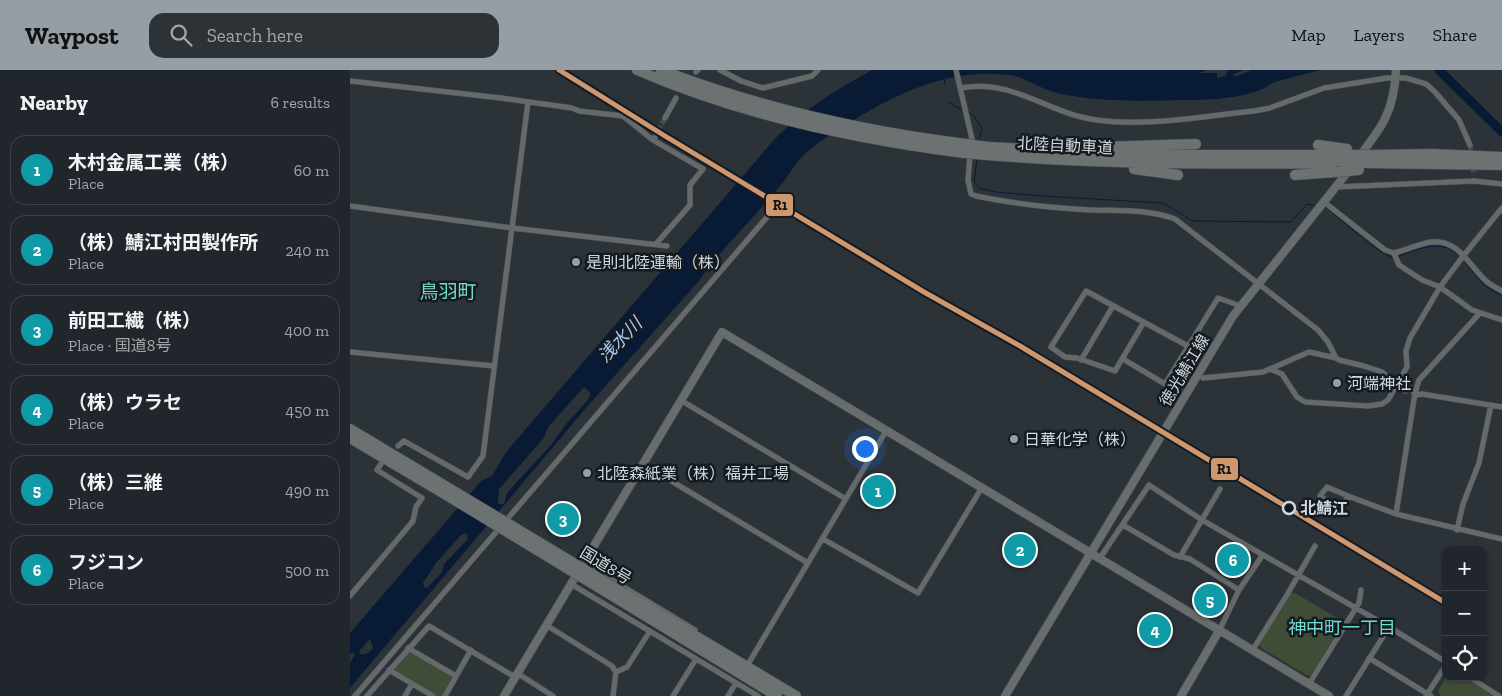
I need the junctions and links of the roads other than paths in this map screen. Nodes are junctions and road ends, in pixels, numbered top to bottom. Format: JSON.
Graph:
{"nodes":[{"id":1,"x":637,"y":70,"type":"edge"},
{"id":2,"x":661,"y":70,"type":"edge"},
{"id":3,"x":720,"y":70,"type":"edge"},
{"id":4,"x":818,"y":70,"type":"edge"},
{"id":5,"x":956,"y":70,"type":"edge"},
{"id":6,"x":1396,"y":74,"type":"edge"},
{"id":7,"x":350,"y":81,"type":"edge"},
{"id":8,"x":961,"y":88,"type":"junction"},
{"id":9,"x":676,"y":98,"type":"dead end"},
{"id":10,"x":528,"y":102,"type":"junction"},
{"id":11,"x":776,"y":113,"type":"junction"},
{"id":12,"x":665,"y":118,"type":"tunnel mouth"},
{"id":13,"x":1196,"y":144,"type":"dead end"},
{"id":14,"x":1470,"y":145,"type":"tunnel mouth"},
{"id":15,"x":1318,"y":146,"type":"dead end"},
{"id":16,"x":965,"y":149,"type":"junction"},
{"id":17,"x":1019,"y":154,"type":"junction"},
{"id":18,"x":1349,"y":156,"type":"junction"},
{"id":19,"x":1366,"y":160,"type":"junction"},
{"id":20,"x":1500,"y":161,"type":"edge"},
{"id":21,"x":1178,"y":175,"type":"dead end"},
{"id":22,"x":1295,"y":175,"type":"dead end"},
{"id":23,"x":1474,"y":175,"type":"tunnel mouth"},
{"id":24,"x":1474,"y":181,"type":"junction"},
{"id":25,"x":1502,"y":184,"type":"edge"},
{"id":26,"x":1335,"y":187,"type":"junction"},
{"id":27,"x":1324,"y":202,"type":"junction"},
{"id":28,"x":350,"y":206,"type":"edge"},
{"id":29,"x":1502,"y":208,"type":"edge"},
{"id":30,"x":774,"y":209,"type":"dead end"},
{"id":31,"x":512,"y":228,"type":"junction"},
{"id":32,"x":656,"y":244,"type":"junction"},
{"id":33,"x":667,"y":246,"type":"dead end"},
{"id":34,"x":1394,"y":253,"type":"junction"},
{"id":35,"x":1464,"y":255,"type":"junction"},
{"id":36,"x":1258,"y":283,"type":"junction"},
{"id":37,"x":1440,"y":287,"type":"junction"},
{"id":38,"x":1502,"y":291,"type":"edge"},
{"id":39,"x":1113,"y":306,"type":"junction"},
{"id":40,"x":1241,"y":306,"type":"junction"},
{"id":41,"x":1479,"y":314,"type":"junction"},
{"id":42,"x":1502,"y":320,"type":"edge"},
{"id":43,"x":1144,"y":322,"type":"junction"},
{"id":44,"x":1188,"y":346,"type":"junction"},
{"id":45,"x":350,"y":352,"type":"edge"},
{"id":46,"x":1123,"y":358,"type":"junction"},
{"id":47,"x":1336,"y":358,"type":"junction"},
{"id":48,"x":1081,"y":360,"type":"junction"},
{"id":49,"x":494,"y":366,"type":"junction"},
{"id":50,"x":1270,"y":369,"type":"junction"},
{"id":51,"x":1202,"y":378,"type":"dead end"},
{"id":52,"x":1397,"y":384,"type":"junction"},
{"id":53,"x":1415,"y":394,"type":"junction"},
{"id":54,"x":682,"y":401,"type":"junction"},
{"id":55,"x":1491,"y":405,"type":"junction"},
{"id":56,"x":1502,"y":407,"type":"edge"},
{"id":57,"x":350,"y":429,"type":"edge"},
{"id":58,"x":886,"y":431,"type":"junction"},
{"id":59,"x":350,"y":438,"type":"edge"},
{"id":60,"x":398,"y":446,"type":"dead end"},
{"id":61,"x":381,"y":464,"type":"dead end"},
{"id":62,"x":643,"y":464,"type":"junction"},
{"id":63,"x":982,"y":489,"type":"junction"},
{"id":64,"x":1220,"y":489,"type":"dead end"},
{"id":65,"x":455,"y":496,"type":"junction"},
{"id":66,"x":1348,"y":496,"type":"junction"},
{"id":67,"x":846,"y":499,"type":"junction"},
{"id":68,"x":1396,"y":514,"type":"junction"},
{"id":69,"x":1202,"y":520,"type":"junction"},
{"id":70,"x":1124,"y":525,"type":"junction"},
{"id":71,"x":1457,"y":530,"type":"junction"},
{"id":72,"x":823,"y":539,"type":"junction"},
{"id":73,"x":1502,"y":539,"type":"edge"},
{"id":74,"x":1315,"y":546,"type":"dead end"},
{"id":75,"x":1091,"y":552,"type":"junction"},
{"id":76,"x":1262,"y":556,"type":"junction"},
{"id":77,"x":1180,"y":557,"type":"junction"},
{"id":78,"x":1100,"y":558,"type":"junction"},
{"id":79,"x":584,"y":563,"type":"junction"},
{"id":80,"x":808,"y":563,"type":"junction"},
{"id":81,"x":1298,"y":576,"type":"junction"},
{"id":82,"x":571,"y":584,"type":"junction"},
{"id":83,"x":1239,"y":590,"type":"junction"},
{"id":84,"x":1361,"y":590,"type":"dead end"},
{"id":85,"x":350,"y":596,"type":"edge"},
{"id":86,"x":623,"y":598,"type":"junction"},
{"id":87,"x":1355,"y":608,"type":"junction"},
{"id":88,"x":546,"y":625,"type":"junction"},
{"id":89,"x":1388,"y":627,"type":"junction"},
{"id":90,"x":650,"y":631,"type":"junction"},
{"id":91,"x":1219,"y":631,"type":"junction"},
{"id":92,"x":408,"y":648,"type":"junction"},
{"id":93,"x":472,"y":650,"type":"junction"},
{"id":94,"x":1252,"y":651,"type":"junction"},
{"id":95,"x":1369,"y":658,"type":"junction"},
{"id":96,"x":696,"y":659,"type":"junction"},
{"id":97,"x":1442,"y":661,"type":"edge"},
{"id":98,"x":748,"y":664,"type":"junction"},
{"id":99,"x":389,"y":670,"type":"junction"},
{"id":100,"x":1442,"y":671,"type":"edge"},
{"id":101,"x":616,"y":672,"type":"junction"},
{"id":102,"x":516,"y":675,"type":"junction"},
{"id":103,"x":456,"y":676,"type":"junction"},
{"id":104,"x":1475,"y":681,"type":"edge"},
{"id":105,"x":736,"y":683,"type":"junction"},
{"id":106,"x":412,"y":684,"type":"junction"},
{"id":107,"x":1309,"y":684,"type":"junction"},
{"id":108,"x":1428,"y":695,"type":"edge"},
{"id":109,"x":355,"y":696,"type":"edge"},
{"id":110,"x":368,"y":696,"type":"edge"},
{"id":111,"x":405,"y":696,"type":"edge"},
{"id":112,"x":433,"y":696,"type":"edge"},
{"id":113,"x":445,"y":696,"type":"edge"},
{"id":114,"x":504,"y":696,"type":"edge"},
{"id":115,"x":553,"y":696,"type":"edge"},
{"id":116,"x":613,"y":696,"type":"edge"},
{"id":117,"x":673,"y":696,"type":"edge"},
{"id":118,"x":728,"y":696,"type":"edge"},
{"id":119,"x":758,"y":696,"type":"edge"},
{"id":120,"x":777,"y":696,"type":"edge"},
{"id":121,"x":796,"y":696,"type":"edge"},
{"id":122,"x":1005,"y":696,"type":"edge"},
{"id":123,"x":1181,"y":696,"type":"edge"},
{"id":124,"x":1328,"y":696,"type":"edge"},
{"id":125,"x":1346,"y":696,"type":"edge"},
{"id":126,"x":1499,"y":696,"type":"edge"}],
"edges":[{"from":1,"to":11,"type":"highway","name":"北陸自動車道"},
{"from":2,"to":11,"type":"highway","name":"北陸自動車道"},
{"from":3,"to":4,"type":"street"},
{"from":5,"to":8,"type":"street"},
{"from":6,"to":8,"type":"street"},
{"from":6,"to":14,"type":"street"},
{"from":6,"to":26,"type":"street","name":"徳光鯖江線"},
{"from":7,"to":10,"type":"street"},
{"from":8,"to":36,"type":"street"},
{"from":9,"to":12,"type":"street"},
{"from":10,"to":31,"type":"street"},
{"from":10,"to":32,"type":"street"},
{"from":11,"to":16,"type":"highway","name":"北陸自動車道"},
{"from":11,"to":16,"type":"highway","name":"北陸自動車道"},
{"from":13,"to":17,"type":"highway"},
{"from":15,"to":18,"type":"highway"},
{"from":16,"to":17,"type":"highway","name":"北陸自動車道","bridge":true},
{"from":17,"to":18,"type":"highway","name":"北陸自動車道"},
{"from":17,"to":21,"type":"highway"},
{"from":18,"to":19,"type":"highway","name":"北陸自動車道","bridge":true},
{"from":18,"to":19,"type":"highway"},
{"from":19,"to":20,"type":"highway","name":"北陸自動車道"},
{"from":19,"to":20,"type":"highway","name":"北陸自動車道"},
{"from":19,"to":22,"type":"highway","bridge":true},
{"from":23,"to":24,"type":"street"},
{"from":24,"to":25,"type":"street"},
{"from":24,"to":26,"type":"street"},
{"from":26,"to":27,"type":"street","name":"徳光鯖江線"},
{"from":27,"to":34,"type":"street"},
{"from":27,"to":36,"type":"street","name":"徳光鯖江線"},
{"from":28,"to":31,"type":"street"},
{"from":29,"to":35,"type":"street"},
{"from":30,"to":109,"type":"street"},
{"from":31,"to":32,"type":"street"},
{"from":31,"to":49,"type":"street"},
{"from":32,"to":33,"type":"street"},
{"from":34,"to":35,"type":"street"},
{"from":34,"to":37,"type":"street"},
{"from":35,"to":37,"type":"street"},
{"from":35,"to":38,"type":"street"},
{"from":36,"to":40,"type":"street","name":"徳光鯖江線"},
{"from":36,"to":47,"type":"street"},
{"from":37,"to":41,"type":"street"},
{"from":37,"to":52,"type":"street"},
{"from":39,"to":43,"type":"street"},
{"from":39,"to":48,"type":"street"},
{"from":39,"to":48,"type":"street"},
{"from":40,"to":44,"type":"street"},
{"from":40,"to":75,"type":"street","name":"徳光鯖江線"},
{"from":41,"to":42,"type":"street"},
{"from":41,"to":53,"type":"street"},
{"from":43,"to":44,"type":"street"},
{"from":43,"to":46,"type":"street"},
{"from":44,"to":46,"type":"street"},
{"from":45,"to":49,"type":"street"},
{"from":46,"to":48,"type":"street"},
{"from":47,"to":50,"type":"street"},
{"from":47,"to":52,"type":"street"},
{"from":49,"to":60,"type":"street"},
{"from":50,"to":51,"type":"street"},
{"from":50,"to":52,"type":"street"},
{"from":52,"to":53,"type":"street"},
{"from":53,"to":55,"type":"street"},
{"from":53,"to":68,"type":"street"},
{"from":54,"to":58,"type":"street"},
{"from":54,"to":62,"type":"street"},
{"from":54,"to":67,"type":"street"},
{"from":55,"to":56,"type":"street"},
{"from":55,"to":71,"type":"street"},
{"from":57,"to":65,"type":"highway","name":"国道8号"},
{"from":58,"to":63,"type":"street"},
{"from":58,"to":67,"type":"street"},
{"from":59,"to":65,"type":"highway","name":"国道8号"},
{"from":61,"to":85,"type":"street"},
{"from":62,"to":79,"type":"street"},
{"from":62,"to":80,"type":"street"},
{"from":63,"to":72,"type":"street"},
{"from":63,"to":75,"type":"street"},
{"from":64,"to":69,"type":"street"},
{"from":65,"to":86,"type":"highway","name":"国道8号","bridge":true},
{"from":66,"to":66,"type":"street"},
{"from":66,"to":68,"type":"street"},
{"from":67,"to":72,"type":"street"},
{"from":68,"to":71,"type":"street"},
{"from":69,"to":70,"type":"street"},
{"from":69,"to":76,"type":"street"},
{"from":69,"to":77,"type":"street"},
{"from":70,"to":77,"type":"street"},
{"from":70,"to":78,"type":"street"},
{"from":71,"to":73,"type":"street"},
{"from":72,"to":80,"type":"street"},
{"from":74,"to":81,"type":"street"},
{"from":75,"to":78,"type":"street"},
{"from":75,"to":122,"type":"street","name":"徳光鯖江線"},
{"from":76,"to":81,"type":"street"},
{"from":76,"to":83,"type":"street"},
{"from":77,"to":83,"type":"street"},
{"from":78,"to":91,"type":"street"},
{"from":79,"to":82,"type":"street"},
{"from":79,"to":98,"type":"street"},
{"from":80,"to":98,"type":"street"},
{"from":81,"to":87,"type":"street"},
{"from":81,"to":94,"type":"street"},
{"from":82,"to":88,"type":"street"},
{"from":82,"to":90,"type":"street"},
{"from":83,"to":91,"type":"street"},
{"from":84,"to":87,"type":"street"},
{"from":86,"to":98,"type":"highway","name":"国道8号"},
{"from":86,"to":120,"type":"highway","name":"国道8号"},
{"from":87,"to":89,"type":"street"},
{"from":87,"to":107,"type":"street"},
{"from":88,"to":101,"type":"street"},
{"from":88,"to":102,"type":"street"},
{"from":89,"to":95,"type":"street"},
{"from":89,"to":97,"type":"street"},
{"from":90,"to":96,"type":"street"},
{"from":90,"to":101,"type":"street"},
{"from":91,"to":94,"type":"street"},
{"from":91,"to":123,"type":"street"},
{"from":92,"to":93,"type":"street"},
{"from":92,"to":99,"type":"street"},
{"from":92,"to":103,"type":"street"},
{"from":93,"to":102,"type":"street"},
{"from":93,"to":103,"type":"street"},
{"from":94,"to":107,"type":"street"},
{"from":95,"to":108,"type":"street"},
{"from":95,"to":125,"type":"street"},
{"from":96,"to":105,"type":"street"},
{"from":96,"to":117,"type":"street"},
{"from":98,"to":121,"type":"highway","name":"国道8号"},
{"from":99,"to":106,"type":"street"},
{"from":99,"to":110,"type":"street"},
{"from":100,"to":108,"type":"street"},
{"from":101,"to":116,"type":"street"},
{"from":102,"to":114,"type":"street"},
{"from":102,"to":115,"type":"street"},
{"from":103,"to":113,"type":"street"},
{"from":104,"to":126,"type":"street"},
{"from":105,"to":118,"type":"street"},
{"from":105,"to":119,"type":"street"},
{"from":106,"to":111,"type":"street"},
{"from":106,"to":112,"type":"street"},
{"from":107,"to":124,"type":"street"}]}
